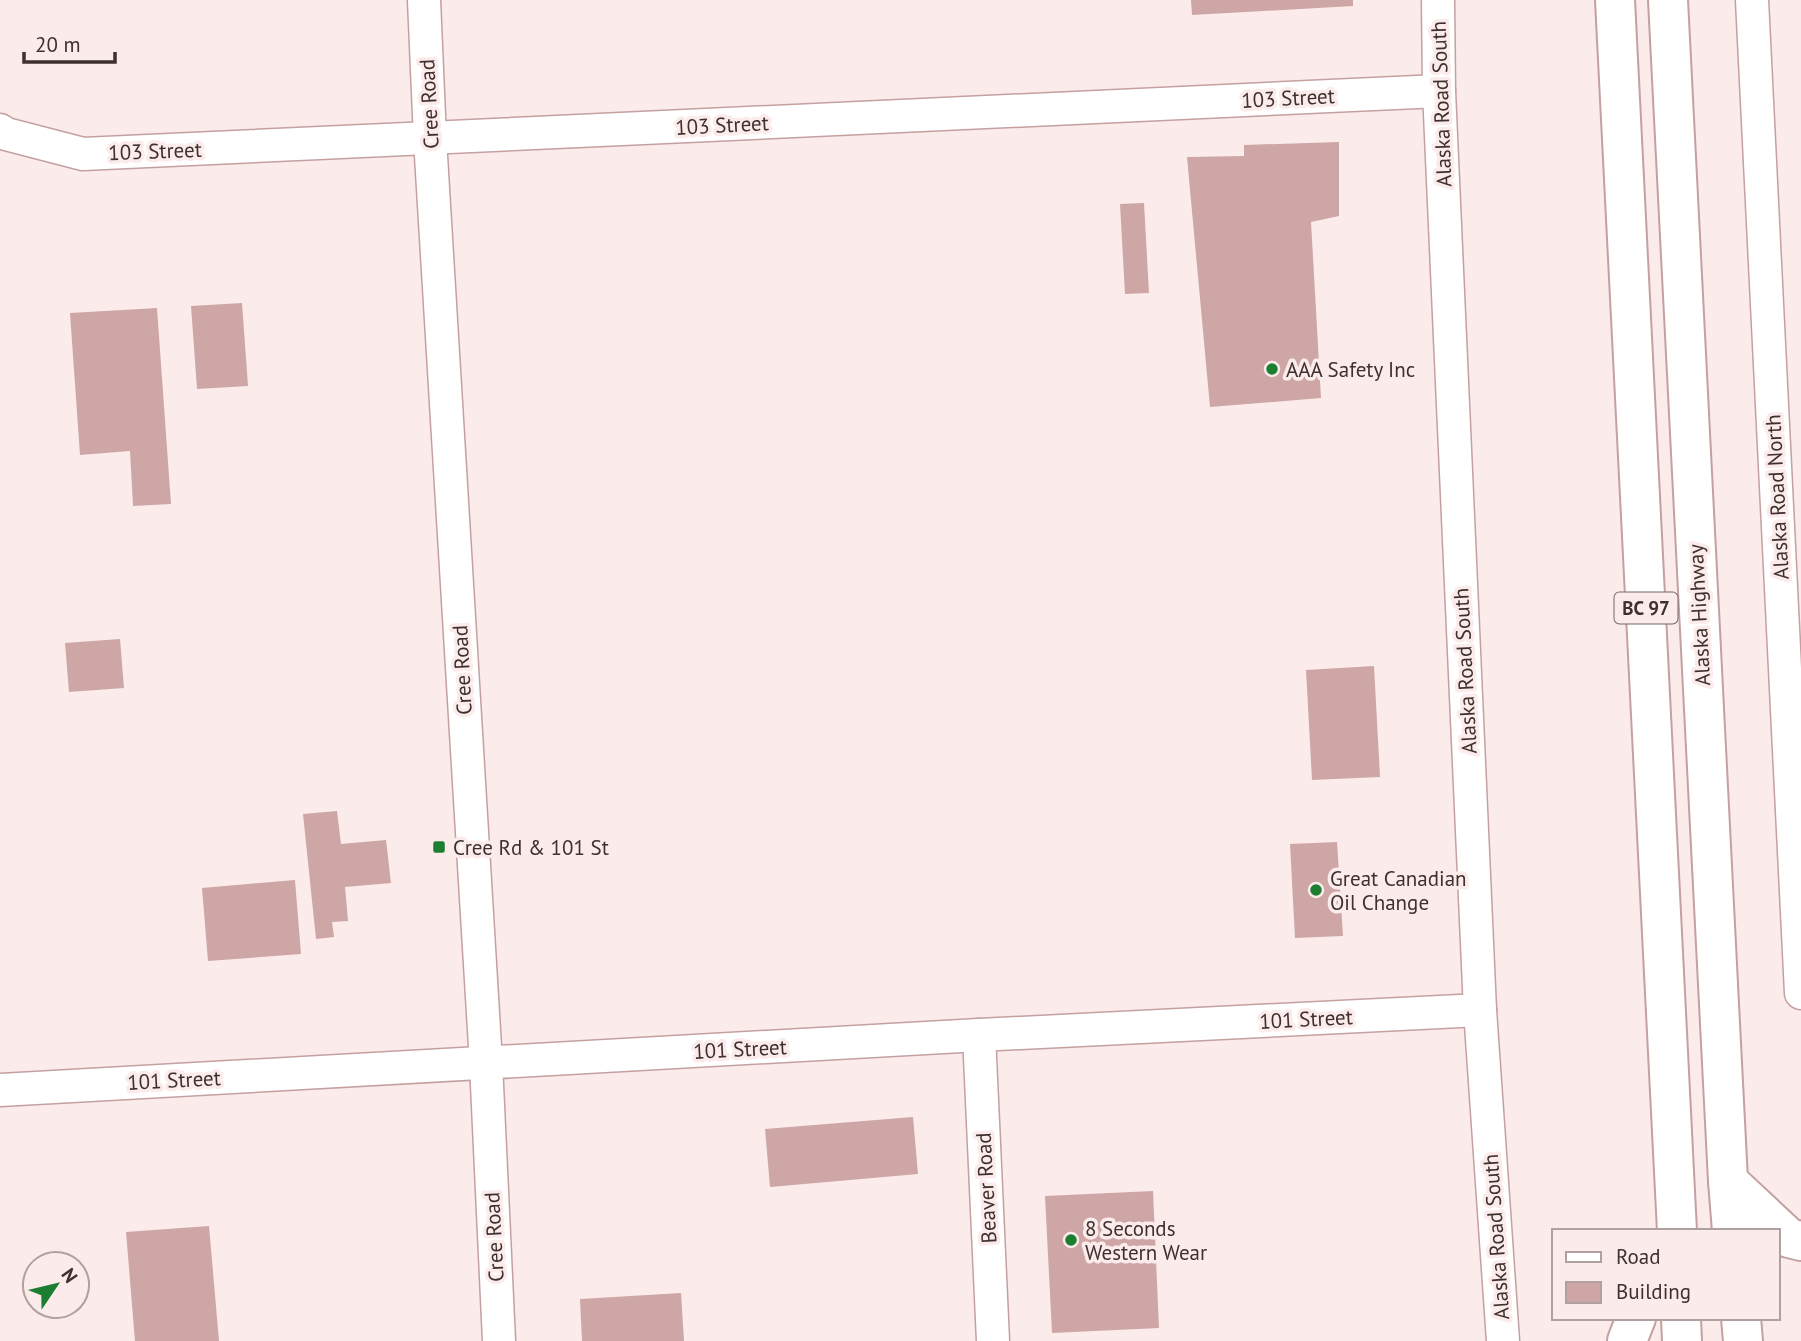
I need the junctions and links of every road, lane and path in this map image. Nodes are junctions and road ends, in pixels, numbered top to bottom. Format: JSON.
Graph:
{"nodes":[{"id":1,"x":424,"y":0,"type":"edge"},
{"id":2,"x":1438,"y":0,"type":"edge"},
{"id":3,"x":1615,"y":0,"type":"edge"},
{"id":4,"x":1668,"y":0,"type":"edge"},
{"id":5,"x":1752,"y":0,"type":"edge"},
{"id":6,"x":1440,"y":91,"type":"junction"},
{"id":7,"x":3,"y":132,"type":"edge"},
{"id":8,"x":430,"y":139,"type":"junction"},
{"id":9,"x":1801,"y":993,"type":"edge"},
{"id":10,"x":1480,"y":1010,"type":"junction"},
{"id":11,"x":979,"y":1035,"type":"junction"},
{"id":12,"x":486,"y":1063,"type":"junction"},
{"id":13,"x":0,"y":1090,"type":"edge"},
{"id":14,"x":1728,"y":1181,"type":"junction"},
{"id":15,"x":1675,"y":1226,"type":"edge"},
{"id":16,"x":1732,"y":1229,"type":"edge"},
{"id":17,"x":1779,"y":1229,"type":"edge"},
{"id":18,"x":1780,"y":1230,"type":"edge"},
{"id":19,"x":1801,"y":1241,"type":"edge"},
{"id":20,"x":1635,"y":1320,"type":"edge"},
{"id":21,"x":1681,"y":1320,"type":"edge"},
{"id":22,"x":1741,"y":1320,"type":"edge"},
{"id":23,"x":499,"y":1341,"type":"edge"},
{"id":24,"x":993,"y":1341,"type":"edge"},
{"id":25,"x":1503,"y":1341,"type":"edge"},
{"id":26,"x":1627,"y":1341,"type":"edge"},
{"id":27,"x":1682,"y":1341,"type":"edge"},
{"id":28,"x":1743,"y":1341,"type":"edge"}],
"edges":[{"from":1,"to":8,"type":"street","name":"Cree Road"},
{"from":2,"to":6,"type":"street","name":"Alaska Road South"},
{"from":3,"to":15,"type":"highway","number":"BC 97"},
{"from":4,"to":14,"type":"highway","name":"Alaska Highway","number":"BC 97"},
{"from":5,"to":9,"type":"street","name":"Alaska Road North"},
{"from":6,"to":8,"type":"street","name":"103 Street"},
{"from":6,"to":10,"type":"street","name":"Alaska Road South"},
{"from":7,"to":8,"type":"street","name":"103 Street"},
{"from":8,"to":12,"type":"street","name":"Cree Road"},
{"from":10,"to":11,"type":"street","name":"101 Street"},
{"from":10,"to":25,"type":"street","name":"Alaska Road South"},
{"from":11,"to":12,"type":"street","name":"101 Street"},
{"from":11,"to":24,"type":"street","name":"Beaver Road"},
{"from":12,"to":13,"type":"street","name":"101 Street"},
{"from":12,"to":23,"type":"street","name":"Cree Road"},
{"from":14,"to":16,"type":"highway","name":"Alaska Highway","number":"BC 97"},
{"from":14,"to":17,"type":"highway"},
{"from":18,"to":19,"type":"highway"},
{"from":20,"to":26,"type":"highway"},
{"from":21,"to":27,"type":"highway"},
{"from":22,"to":28,"type":"highway"}]}
